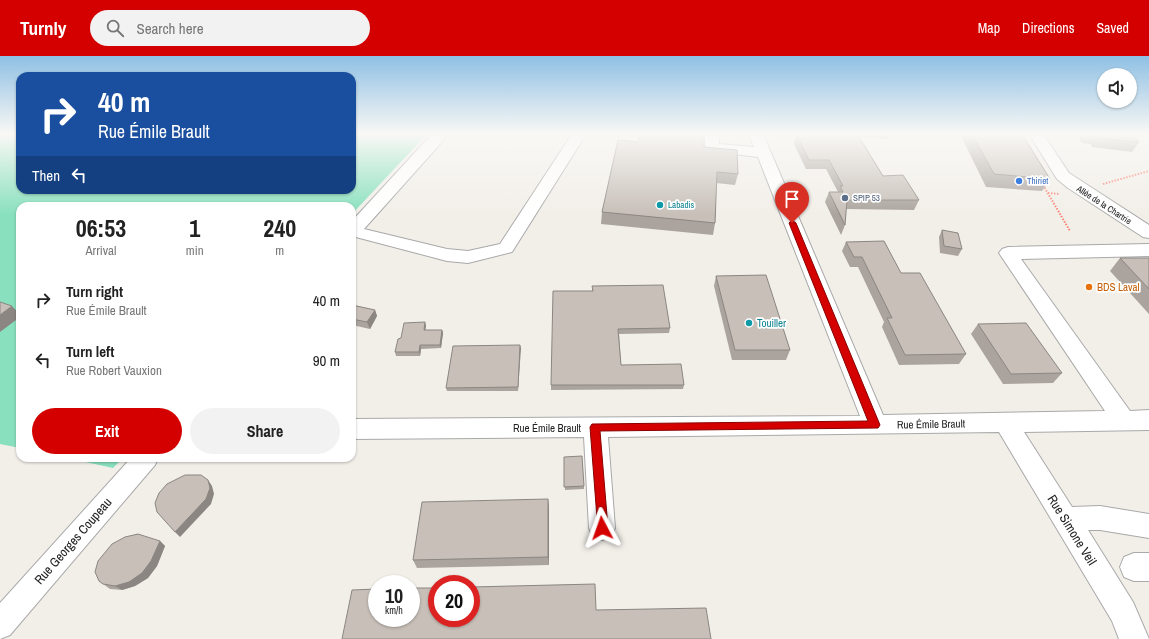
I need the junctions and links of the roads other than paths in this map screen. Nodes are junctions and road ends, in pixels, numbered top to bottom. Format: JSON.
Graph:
{"nodes":[{"id":1,"x":416,"y":161,"type":"edge"},
{"id":2,"x":562,"y":161,"type":"edge"},
{"id":3,"x":767,"y":161,"type":"edge"},
{"id":4,"x":1054,"y":161,"type":"edge"},
{"id":5,"x":356,"y":227,"type":"edge"},
{"id":6,"x":356,"y":232,"type":"edge"},
{"id":7,"x":1149,"y":233,"type":"edge"},
{"id":8,"x":477,"y":241,"type":"dead end"},
{"id":9,"x":506,"y":248,"type":"junction"},
{"id":10,"x":1149,"y":250,"type":"edge"},
{"id":11,"x":1124,"y":420,"type":"junction"},
{"id":12,"x":1149,"y":420,"type":"edge"},
{"id":13,"x":1006,"y":423,"type":"junction"},
{"id":14,"x":875,"y":425,"type":"junction"},
{"id":15,"x":595,"y":427,"type":"junction"},
{"id":16,"x":356,"y":429,"type":"edge"},
{"id":17,"x":143,"y":462,"type":"edge"},
{"id":18,"x":1066,"y":519,"type":"junction"},
{"id":19,"x":1149,"y":526,"type":"edge"},
{"id":20,"x":602,"y":528,"type":"dead end"},
{"id":21,"x":0,"y":625,"type":"edge"},
{"id":22,"x":1134,"y":639,"type":"edge"}],
"edges":[{"from":1,"to":5,"type":"street"},
{"from":2,"to":9,"type":"street"},
{"from":3,"to":14,"type":"street"},
{"from":4,"to":7,"type":"street","name":"Allée de la Chartrie"},
{"from":6,"to":9,"type":"street"},
{"from":8,"to":9,"type":"street"},
{"from":10,"to":11,"type":"street"},
{"from":11,"to":12,"type":"street","name":"Rue Émile Brault"},
{"from":11,"to":13,"type":"street","name":"Rue Émile Brault"},
{"from":13,"to":14,"type":"street","name":"Rue Émile Brault"},
{"from":13,"to":18,"type":"street","name":"Rue Simone Veil"},
{"from":14,"to":15,"type":"street","name":"Rue Émile Brault"},
{"from":15,"to":16,"type":"street","name":"Rue Émile Brault"},
{"from":15,"to":20,"type":"street"},
{"from":17,"to":21,"type":"street","name":"Rue Georges Coupeau"},
{"from":18,"to":19,"type":"street"},
{"from":18,"to":22,"type":"street","name":"Rue Simone Veil"}]}
